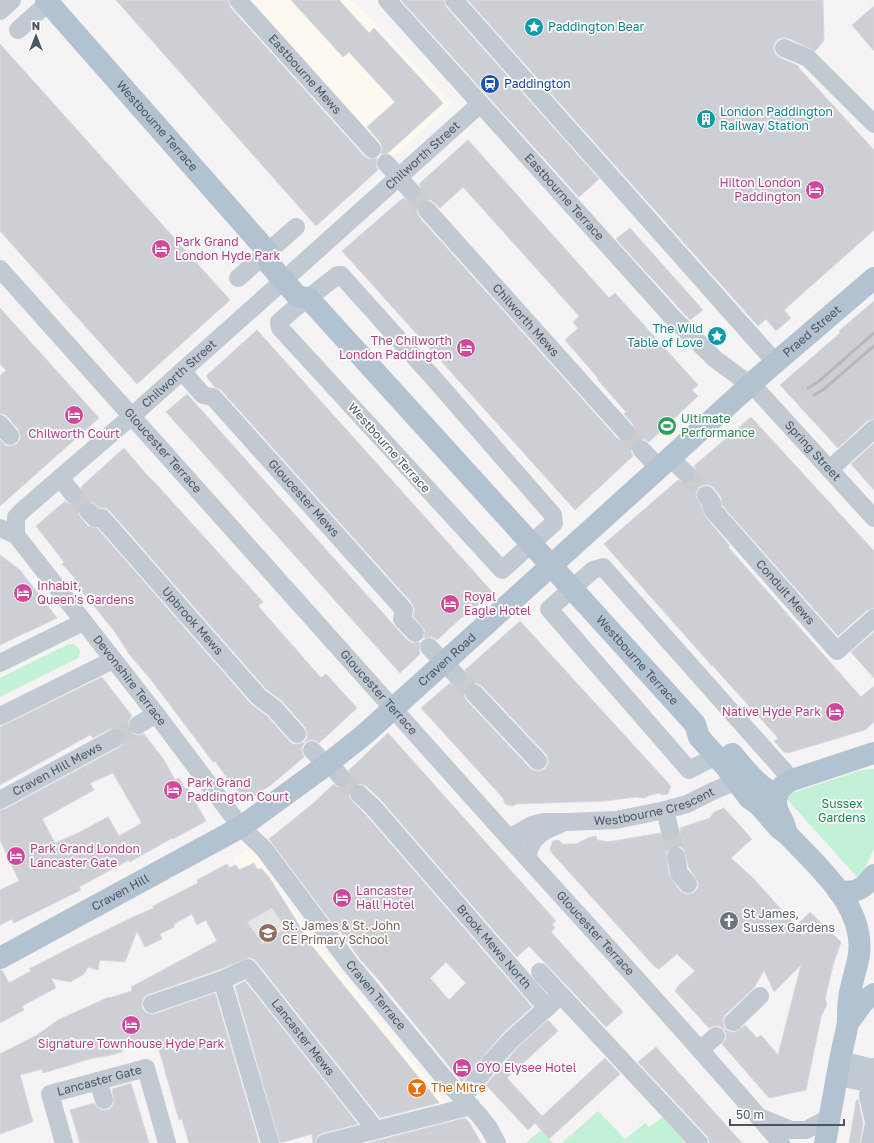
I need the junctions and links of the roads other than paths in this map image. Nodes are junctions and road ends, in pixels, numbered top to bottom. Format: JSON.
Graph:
{"nodes":[{"id":1,"x":12,"y":0,"type":"edge"},
{"id":2,"x":238,"y":0,"type":"edge"},
{"id":3,"x":387,"y":0,"type":"edge"},
{"id":4,"x":454,"y":0,"type":"edge"},
{"id":5,"x":49,"y":1,"type":"edge"},
{"id":6,"x":0,"y":11,"type":"edge"},
{"id":7,"x":18,"y":30,"type":"dead end"},
{"id":8,"x":784,"y":48,"type":"dead end"},
{"id":9,"x":480,"y":104,"type":"junction"},
{"id":10,"x":874,"y":124,"type":"edge"},
{"id":11,"x":372,"y":149,"type":"dead end"},
{"id":12,"x":386,"y":163,"type":"dead end"},
{"id":13,"x":398,"y":177,"type":"junction"},
{"id":14,"x":411,"y":191,"type":"tunnel mouth"},
{"id":15,"x":427,"y":210,"type":"tunnel mouth"},
{"id":16,"x":296,"y":227,"type":"dead end"},
{"id":17,"x":268,"y":252,"type":"junction"},
{"id":18,"x":0,"y":268,"type":"edge"},
{"id":19,"x":289,"y":276,"type":"junction"},
{"id":20,"x":238,"y":278,"type":"dead end"},
{"id":21,"x":874,"y":278,"type":"edge"},
{"id":22,"x":308,"y":298,"type":"junction"},
{"id":23,"x":776,"y":363,"type":"junction"},
{"id":24,"x":182,"y":371,"type":"junction"},
{"id":25,"x":750,"y":384,"type":"junction"},
{"id":26,"x":133,"y":415,"type":"junction"},
{"id":27,"x":874,"y":429,"type":"edge"},
{"id":28,"x":625,"y":431,"type":"tunnel mouth"},
{"id":29,"x":641,"y":449,"type":"tunnel mouth"},
{"id":30,"x":664,"y":463,"type":"junction"},
{"id":31,"x":830,"y":469,"type":"junction"},
{"id":32,"x":686,"y":473,"type":"tunnel mouth"},
{"id":33,"x":60,"y":478,"type":"junction"},
{"id":34,"x":73,"y":494,"type":"tunnel mouth"},
{"id":35,"x":706,"y":495,"type":"tunnel mouth"},
{"id":36,"x":88,"y":511,"type":"tunnel mouth"},
{"id":37,"x":874,"y":518,"type":"edge"},
{"id":38,"x":8,"y":532,"type":"edge"},
{"id":39,"x":531,"y":544,"type":"junction"},
{"id":40,"x":551,"y":566,"type":"junction"},
{"id":41,"x":572,"y":589,"type":"junction"},
{"id":42,"x":874,"y":618,"type":"edge"},
{"id":43,"x":83,"y":622,"type":"junction"},
{"id":44,"x":415,"y":633,"type":"dead end"},
{"id":45,"x":428,"y":647,"type":"dead end"},
{"id":46,"x":113,"y":660,"type":"junction"},
{"id":47,"x":0,"y":663,"type":"edge"},
{"id":48,"x":451,"y":669,"type":"junction"},
{"id":49,"x":474,"y":693,"type":"tunnel mouth"},
{"id":50,"x":393,"y":708,"type":"junction"},
{"id":51,"x":156,"y":714,"type":"junction"},
{"id":52,"x":0,"y":716,"type":"edge"},
{"id":53,"x":138,"y":725,"type":"tunnel mouth"},
{"id":54,"x":704,"y":728,"type":"junction"},
{"id":55,"x":297,"y":734,"type":"dead end"},
{"id":56,"x":115,"y":738,"type":"tunnel mouth"},
{"id":57,"x":874,"y":753,"type":"edge"},
{"id":58,"x":716,"y":756,"type":"junction"},
{"id":59,"x":538,"y":761,"type":"dead end"},
{"id":60,"x":792,"y":780,"type":"junction"},
{"id":61,"x":737,"y":781,"type":"junction"},
{"id":62,"x":359,"y":794,"type":"tunnel mouth"},
{"id":63,"x":777,"y":795,"type":"junction"},
{"id":64,"x":0,"y":800,"type":"edge"},
{"id":65,"x":666,"y":810,"type":"junction"},
{"id":66,"x":568,"y":822,"type":"junction"},
{"id":67,"x":241,"y":827,"type":"junction"},
{"id":68,"x":670,"y":830,"type":"tunnel mouth"},
{"id":69,"x":786,"y":832,"type":"junction"},
{"id":70,"x":509,"y":838,"type":"junction"},
{"id":71,"x":676,"y":856,"type":"tunnel mouth"},
{"id":72,"x":528,"y":857,"type":"junction"},
{"id":73,"x":874,"y":875,"type":"edge"},
{"id":74,"x":688,"y":884,"type":"dead end"},
{"id":75,"x":838,"y":892,"type":"junction"},
{"id":76,"x":0,"y":958,"type":"edge"},
{"id":77,"x":540,"y":972,"type":"dead end"},
{"id":78,"x":222,"y":980,"type":"junction"},
{"id":79,"x":874,"y":994,"type":"edge"},
{"id":80,"x":562,"y":995,"type":"junction"},
{"id":81,"x":760,"y":996,"type":"dead end"},
{"id":82,"x":152,"y":1004,"type":"dead end"},
{"id":83,"x":547,"y":1008,"type":"junction"},
{"id":84,"x":733,"y":1022,"type":"dead end"},
{"id":85,"x":848,"y":1023,"type":"junction"},
{"id":86,"x":716,"y":1036,"type":"dead end"},
{"id":87,"x":700,"y":1050,"type":"junction"},
{"id":88,"x":873,"y":1068,"type":"edge"},
{"id":89,"x":838,"y":1069,"type":"junction"},
{"id":90,"x":98,"y":1081,"type":"junction"},
{"id":91,"x":104,"y":1100,"type":"dead end"},
{"id":92,"x":467,"y":1102,"type":"junction"},
{"id":93,"x":758,"y":1116,"type":"junction"},
{"id":94,"x":829,"y":1118,"type":"junction"},
{"id":95,"x":874,"y":1123,"type":"edge"},
{"id":96,"x":376,"y":1130,"type":"junction"},
{"id":97,"x":64,"y":1143,"type":"edge"},
{"id":98,"x":167,"y":1143,"type":"edge"},
{"id":99,"x":270,"y":1143,"type":"edge"},
{"id":100,"x":325,"y":1143,"type":"edge"},
{"id":101,"x":497,"y":1143,"type":"edge"},
{"id":102,"x":699,"y":1143,"type":"edge"},
{"id":103,"x":781,"y":1143,"type":"edge"},
{"id":104,"x":825,"y":1143,"type":"edge"},
{"id":105,"x":870,"y":1143,"type":"edge"}],
"edges":[{"from":1,"to":6,"type":"street"},
{"from":2,"to":11,"type":"street","name":"Eastbourne Mews"},
{"from":3,"to":9,"type":"street","name":"Eastbourne Terrace"},
{"from":4,"to":23,"type":"street"},
{"from":5,"to":7,"type":"street"},
{"from":5,"to":17,"type":"main road","name":"Westbourne Terrace"},
{"from":8,"to":10,"type":"street"},
{"from":9,"to":13,"type":"street","name":"Chilworth Street"},
{"from":9,"to":25,"type":"street","name":"Eastbourne Terrace"},
{"from":12,"to":13,"type":"street"},
{"from":13,"to":14,"type":"street"},
{"from":13,"to":19,"type":"street","name":"Chilworth Street"},
{"from":15,"to":28,"type":"street","name":"Chilworth Mews"},
{"from":16,"to":17,"type":"street"},
{"from":17,"to":19,"type":"main road","name":"Westbourne Terrace"},
{"from":17,"to":20,"type":"street"},
{"from":18,"to":26,"type":"street","name":"Gloucester Terrace"},
{"from":19,"to":22,"type":"main road","name":"Westbourne Terrace"},
{"from":19,"to":24,"type":"street","name":"Chilworth Street"},
{"from":21,"to":23,"type":"main road","name":"Praed Street"},
{"from":22,"to":39,"type":"main road","name":"Westbourne Terrace"},
{"from":22,"to":39,"type":"street","name":"Westbourne Terrace"},
{"from":22,"to":39,"type":"street","name":"Westbourne Terrace"},
{"from":23,"to":25,"type":"main road","name":"Praed Street"},
{"from":24,"to":26,"type":"street","name":"Chilworth Street"},
{"from":24,"to":44,"type":"street","name":"Gloucester Mews"},
{"from":25,"to":30,"type":"main road","name":"Craven Road"},
{"from":25,"to":31,"type":"street","name":"Spring Street"},
{"from":26,"to":33,"type":"street","name":"Chilworth Street"},
{"from":26,"to":50,"type":"street","name":"Gloucester Terrace"},
{"from":27,"to":31,"type":"street"},
{"from":29,"to":30,"type":"street"},
{"from":30,"to":32,"type":"street"},
{"from":30,"to":40,"type":"main road","name":"Craven Road"},
{"from":31,"to":37,"type":"street","name":"Spring Street"},
{"from":33,"to":34,"type":"street"},
{"from":33,"to":38,"type":"street","name":"Chilworth Street"},
{"from":35,"to":42,"type":"street","name":"Conduit Mews"},
{"from":36,"to":55,"type":"street","name":"Upbrook Mews"},
{"from":38,"to":43,"type":"street","name":"Devonshire Terrace"},
{"from":39,"to":40,"type":"main road","name":"Westbourne Terrace"},
{"from":40,"to":41,"type":"main road","name":"Westbourne Terrace"},
{"from":40,"to":48,"type":"main road","name":"Craven Road"},
{"from":41,"to":54,"type":"main road","name":"Westbourne Terrace"},
{"from":41,"to":58,"type":"street"},
{"from":41,"to":60,"type":"street"},
{"from":43,"to":46,"type":"street","name":"Devonshire Terrace"},
{"from":43,"to":47,"type":"street"},
{"from":45,"to":48,"type":"street"},
{"from":46,"to":51,"type":"street","name":"Devonshire Terrace"},
{"from":46,"to":52,"type":"street"},
{"from":48,"to":50,"type":"main road","name":"Craven Road"},
{"from":49,"to":59,"type":"street"},
{"from":50,"to":67,"type":"main road","name":"Craven Road"},
{"from":50,"to":70,"type":"street","name":"Gloucester Terrace"},
{"from":51,"to":53,"type":"street"},
{"from":51,"to":67,"type":"street","name":"Devonshire Terrace"},
{"from":54,"to":58,"type":"main road","name":"Westbourne Terrace"},
{"from":54,"to":63,"type":"main road","name":"Westbourne Terrace"},
{"from":56,"to":64,"type":"street","name":"Craven Hill Mews"},
{"from":57,"to":60,"type":"main road"},
{"from":58,"to":61,"type":"main road","name":"Westbourne Terrace"},
{"from":60,"to":63,"type":"main road"},
{"from":61,"to":65,"type":"street","name":"Westbourne Crescent"},
{"from":61,"to":69,"type":"main road","name":"Westbourne Terrace"},
{"from":62,"to":83,"type":"street","name":"Brook Mews North"},
{"from":63,"to":69,"type":"main road"},
{"from":65,"to":66,"type":"street","name":"Westbourne Crescent"},
{"from":65,"to":68,"type":"street"},
{"from":66,"to":70,"type":"street","name":"Westbourne Crescent"},
{"from":66,"to":72,"type":"street","name":"Westbourne Crescent"},
{"from":67,"to":76,"type":"main road","name":"Craven Hill"},
{"from":67,"to":92,"type":"street","name":"Craven Terrace"},
{"from":69,"to":75,"type":"main road"},
{"from":70,"to":72,"type":"street","name":"Gloucester Terrace"},
{"from":71,"to":74,"type":"street"},
{"from":72,"to":87,"type":"street","name":"Gloucester Terrace"},
{"from":73,"to":75,"type":"main road"},
{"from":75,"to":85,"type":"main road"},
{"from":77,"to":80,"type":"street"},
{"from":78,"to":82,"type":"street","name":"Lancaster Mews"},
{"from":78,"to":96,"type":"street","name":"Lancaster Mews"},
{"from":78,"to":99,"type":"street"},
{"from":79,"to":85,"type":"main road"},
{"from":80,"to":83,"type":"street"},
{"from":80,"to":102,"type":"street"},
{"from":81,"to":84,"type":"street"},
{"from":83,"to":92,"type":"street"},
{"from":85,"to":89,"type":"main road"},
{"from":86,"to":87,"type":"street"},
{"from":87,"to":93,"type":"street","name":"Gloucester Terrace"},
{"from":88,"to":89,"type":"street"},
{"from":88,"to":95,"type":"street","bridge":true},
{"from":89,"to":94,"type":"main road"},
{"from":90,"to":91,"type":"street"},
{"from":90,"to":97,"type":"street","name":"Lancaster Gate"},
{"from":90,"to":98,"type":"street","name":"Lancaster Gate"},
{"from":92,"to":96,"type":"street"},
{"from":92,"to":101,"type":"street","name":"Craven Terrace"},
{"from":93,"to":94,"type":"street","name":"Gloucester Terrace"},
{"from":93,"to":103,"type":"street","name":"Gloucester Terrace"},
{"from":94,"to":104,"type":"main road"},
{"from":95,"to":105,"type":"street"},
{"from":96,"to":100,"type":"street"}]}
